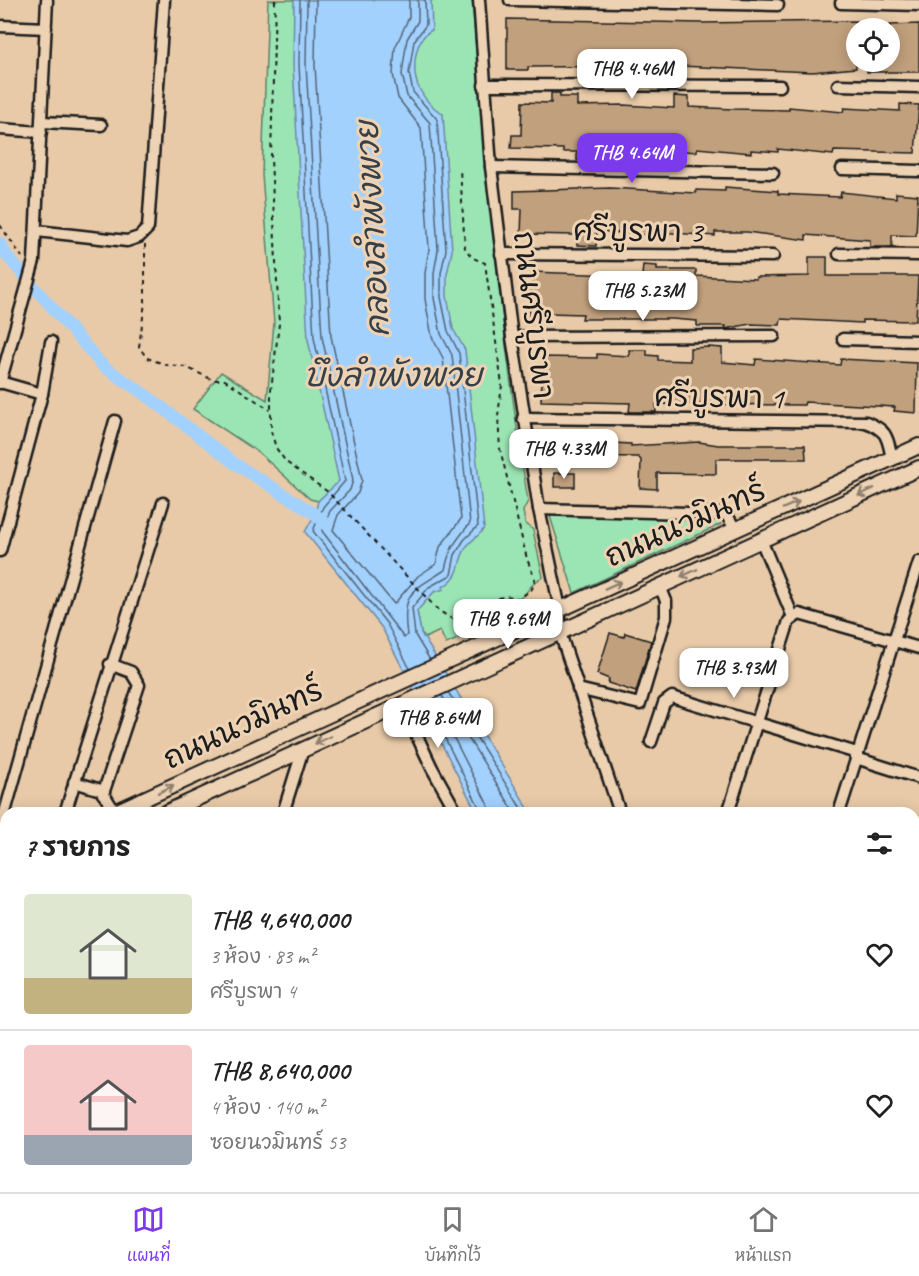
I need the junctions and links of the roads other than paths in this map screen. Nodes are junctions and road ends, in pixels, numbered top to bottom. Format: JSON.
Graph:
{"nodes":[{"id":1,"x":47,"y":0,"type":"edge"},
{"id":2,"x":164,"y":0,"type":"edge"},
{"id":3,"x":479,"y":0,"type":"edge"},
{"id":4,"x":510,"y":0,"type":"edge"},
{"id":5,"x":841,"y":3,"type":"dead end"},
{"id":6,"x":778,"y":4,"type":"dead end"},
{"id":7,"x":919,"y":5,"type":"edge"},
{"id":8,"x":0,"y":26,"type":"edge"},
{"id":9,"x":46,"y":28,"type":"junction"},
{"id":10,"x":484,"y":85,"type":"junction"},
{"id":11,"x":838,"y":85,"type":"dead end"},
{"id":12,"x":780,"y":86,"type":"dead end"},
{"id":13,"x":919,"y":87,"type":"edge"},
{"id":14,"x":101,"y":124,"type":"dead end"},
{"id":15,"x":41,"y":127,"type":"junction"},
{"id":16,"x":0,"y":129,"type":"edge"},
{"id":17,"x":491,"y":167,"type":"junction"},
{"id":18,"x":842,"y":170,"type":"dead end"},
{"id":19,"x":919,"y":171,"type":"edge"},
{"id":20,"x":773,"y":173,"type":"dead end"},
{"id":21,"x":37,"y":231,"type":"junction"},
{"id":22,"x":501,"y":254,"type":"junction"},
{"id":23,"x":839,"y":254,"type":"dead end"},
{"id":24,"x":919,"y":255,"type":"edge"},
{"id":25,"x":773,"y":256,"type":"dead end"},
{"id":26,"x":774,"y":336,"type":"dead end"},
{"id":27,"x":512,"y":337,"type":"junction"},
{"id":28,"x":843,"y":339,"type":"dead end"},
{"id":29,"x":919,"y":341,"type":"edge"},
{"id":30,"x":51,"y":342,"type":"dead end"},
{"id":31,"x":1,"y":377,"type":"edge"},
{"id":32,"x":42,"y":394,"type":"junction"},
{"id":33,"x":524,"y":418,"type":"junction"},
{"id":34,"x":115,"y":421,"type":"dead end"},
{"id":35,"x":919,"y":446,"type":"edge"},
{"id":36,"x":892,"y":458,"type":"junction"},
{"id":37,"x":919,"y":468,"type":"edge"},
{"id":38,"x":162,"y":502,"type":"dead end"},
{"id":39,"x":538,"y":509,"type":"junction"},
{"id":40,"x":735,"y":530,"type":"junction"},
{"id":41,"x":2,"y":536,"type":"edge"},
{"id":42,"x":761,"y":540,"type":"junction"},
{"id":43,"x":0,"y":551,"type":"edge"},
{"id":44,"x":919,"y":562,"type":"edge"},
{"id":45,"x":660,"y":586,"type":"junction"},
{"id":46,"x":560,"y":609,"type":"junction"},
{"id":47,"x":793,"y":616,"type":"junction"},
{"id":48,"x":560,"y":633,"type":"junction"},
{"id":49,"x":895,"y":641,"type":"junction"},
{"id":50,"x":919,"y":648,"type":"edge"},
{"id":51,"x":110,"y":664,"type":"junction"},
{"id":52,"x":578,"y":689,"type":"junction"},
{"id":53,"x":408,"y":701,"type":"junction"},
{"id":54,"x":758,"y":722,"type":"junction"},
{"id":55,"x":651,"y":742,"type":"dead end"},
{"id":56,"x":303,"y":749,"type":"junction"},
{"id":57,"x":857,"y":756,"type":"junction"},
{"id":58,"x":919,"y":778,"type":"edge"},
{"id":59,"x":74,"y":782,"type":"junction"},
{"id":60,"x":103,"y":794,"type":"junction"},
{"id":61,"x":6,"y":807,"type":"edge"},
{"id":62,"x":67,"y":807,"type":"edge"},
{"id":63,"x":111,"y":807,"type":"edge"},
{"id":64,"x":127,"y":807,"type":"edge"},
{"id":65,"x":178,"y":807,"type":"edge"},
{"id":66,"x":285,"y":807,"type":"edge"},
{"id":67,"x":452,"y":807,"type":"edge"},
{"id":68,"x":618,"y":807,"type":"edge"},
{"id":69,"x":730,"y":807,"type":"edge"},
{"id":70,"x":841,"y":807,"type":"edge"}],
"edges":[{"from":1,"to":9,"type":"street"},
{"from":2,"to":21,"type":"street"},
{"from":3,"to":10,"type":"street","name":"ถนนศรีบูรพา"},
{"from":4,"to":6,"type":"street"},
{"from":5,"to":7,"type":"street"},
{"from":8,"to":9,"type":"street"},
{"from":9,"to":15,"type":"street"},
{"from":10,"to":12,"type":"street"},
{"from":10,"to":17,"type":"street","name":"ถนนศรีบูรพา"},
{"from":11,"to":13,"type":"street"},
{"from":14,"to":15,"type":"street"},
{"from":15,"to":16,"type":"street"},
{"from":15,"to":21,"type":"street"},
{"from":17,"to":20,"type":"street"},
{"from":17,"to":22,"type":"street","name":"ถนนศรีบูรพา"},
{"from":18,"to":19,"type":"street"},
{"from":21,"to":31,"type":"street"},
{"from":22,"to":25,"type":"street","name":"ศรีบูรพา 3"},
{"from":22,"to":27,"type":"street","name":"ถนนศรีบูรพา"},
{"from":23,"to":24,"type":"street"},
{"from":26,"to":27,"type":"street"},
{"from":27,"to":33,"type":"street","name":"ถนนศรีบูรพา"},
{"from":28,"to":29,"type":"street"},
{"from":30,"to":32,"type":"street"},
{"from":31,"to":32,"type":"street"},
{"from":32,"to":41,"type":"street"},
{"from":33,"to":36,"type":"street","name":"ศรีบูรพา 1"},
{"from":33,"to":39,"type":"street","name":"ถนนศรีบูรพา"},
{"from":34,"to":61,"type":"street"},
{"from":35,"to":36,"type":"main road","name":"ถนนนวมินทร์"},
{"from":40,"to":36,"type":"main road","name":"ถนนนวมินทร์","one_way":true},
{"from":37,"to":42,"type":"main road","name":"ถนนนวมินทร์","one_way":true},
{"from":38,"to":51,"type":"street"},
{"from":39,"to":40,"type":"street"},
{"from":39,"to":46,"type":"street","name":"ถนนศรีบูรพา"},
{"from":46,"to":40,"type":"main road","name":"ถนนนวมินทร์","one_way":true},
{"from":41,"to":43,"type":"street"},
{"from":42,"to":45,"type":"main road","name":"ถนนนวมินทร์","one_way":true},
{"from":42,"to":47,"type":"street"},
{"from":44,"to":49,"type":"street"},
{"from":45,"to":48,"type":"main road","name":"ถนนนวมินทร์"},
{"from":45,"to":52,"type":"street"},
{"from":46,"to":48,"type":"street","name":"ถนนศรีบูรพา"},
{"from":64,"to":46,"type":"main road","name":"ถนนนวมินทร์","one_way":true},
{"from":47,"to":49,"type":"street"},
{"from":47,"to":54,"type":"street"},
{"from":48,"to":52,"type":"street","name":"ถนนศรีบูรพา"},
{"from":48,"to":53,"type":"main road","name":"ถนนนวมินทร์"},
{"from":49,"to":50,"type":"street"},
{"from":49,"to":57,"type":"street"},
{"from":51,"to":59,"type":"street"},
{"from":51,"to":60,"type":"street"},
{"from":52,"to":68,"type":"street","name":"ถนนศรีบูรพา"},
{"from":53,"to":56,"type":"main road","name":"ถนนนวมินทร์","one_way":true},
{"from":53,"to":67,"type":"street"},
{"from":54,"to":55,"type":"street"},
{"from":54,"to":57,"type":"street"},
{"from":54,"to":69,"type":"street"},
{"from":56,"to":65,"type":"main road","name":"ถนนนวมินทร์"},
{"from":56,"to":66,"type":"street"},
{"from":57,"to":58,"type":"street"},
{"from":57,"to":70,"type":"street"},
{"from":59,"to":60,"type":"street"},
{"from":59,"to":62,"type":"street"},
{"from":60,"to":63,"type":"street"}]}
